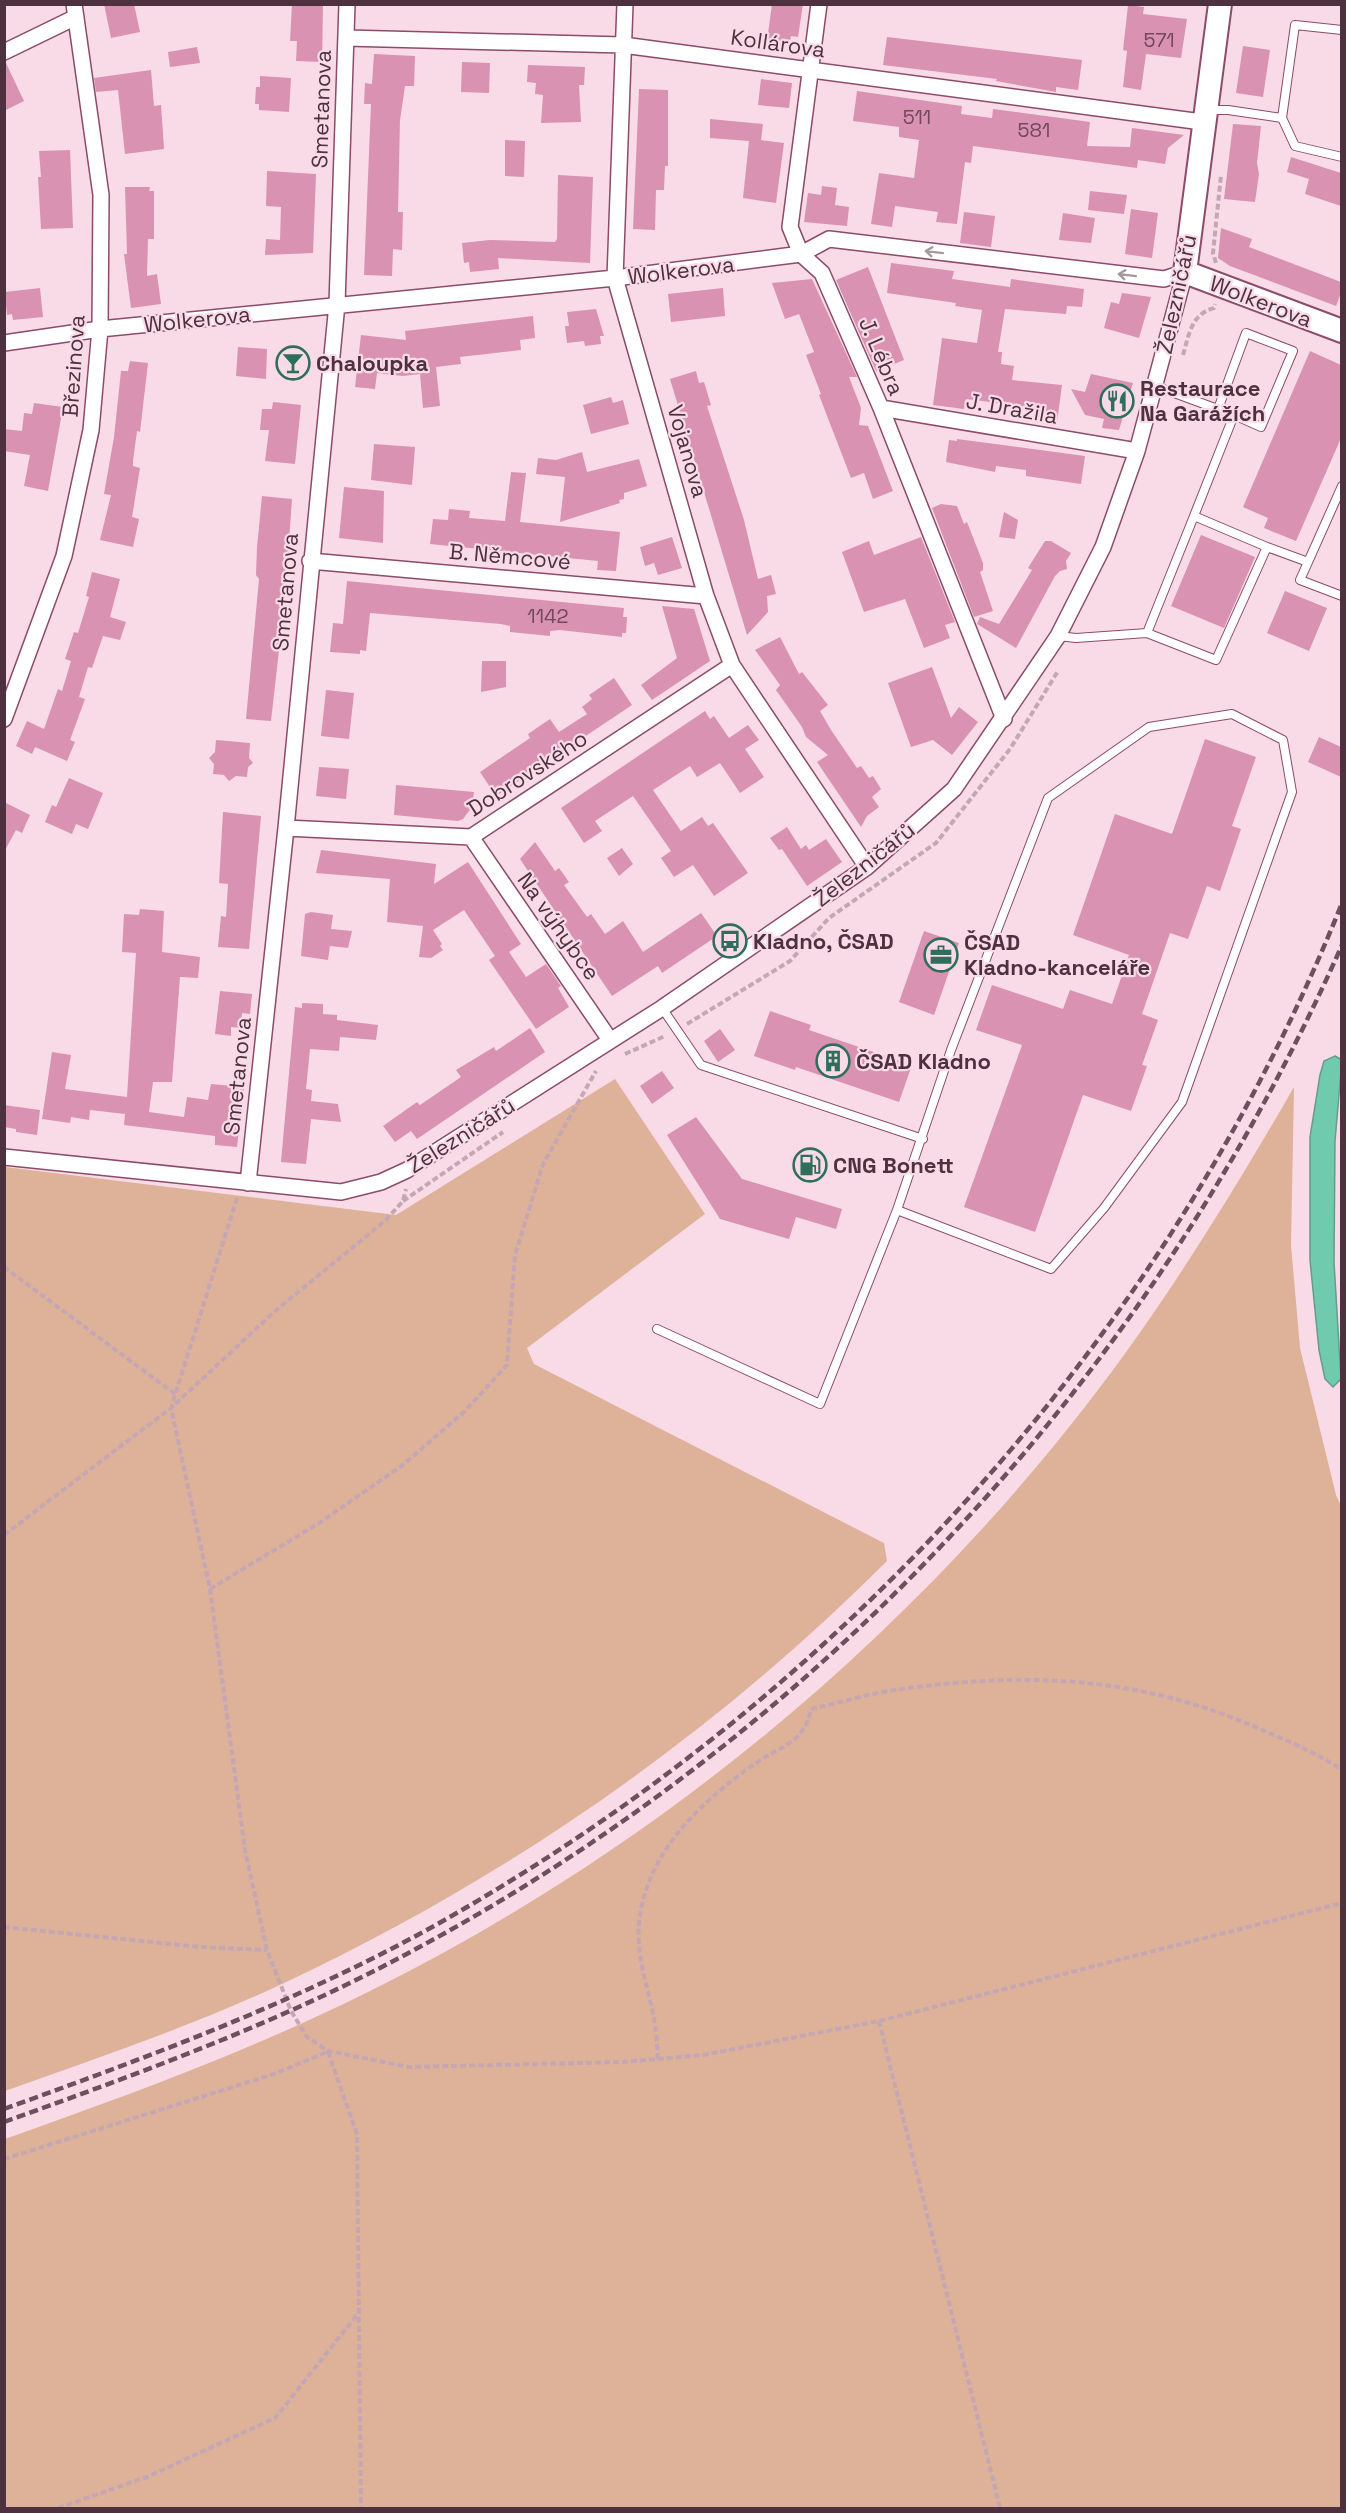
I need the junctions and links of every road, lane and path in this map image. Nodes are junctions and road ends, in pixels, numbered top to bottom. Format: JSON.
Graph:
{"nodes":[{"id":1,"x":347,"y":4,"type":"edge"},
{"id":2,"x":625,"y":4,"type":"edge"},
{"id":3,"x":819,"y":4,"type":"edge"},
{"id":4,"x":1220,"y":4,"type":"edge"},
{"id":5,"x":75,"y":11,"type":"edge"},
{"id":6,"x":1341,"y":30,"type":"edge"},
{"id":7,"x":346,"y":38,"type":"junction"},
{"id":8,"x":623,"y":45,"type":"junction"},
{"id":9,"x":4,"y":52,"type":"edge"},
{"id":10,"x":810,"y":70,"type":"junction"},
{"id":11,"x":1204,"y":116,"type":"junction"},
{"id":12,"x":1282,"y":118,"type":"junction"},
{"id":13,"x":1341,"y":157,"type":"edge"},
{"id":14,"x":1222,"y":170,"type":"dead end"},
{"id":15,"x":801,"y":254,"type":"junction"},
{"id":16,"x":1185,"y":272,"type":"junction"},
{"id":17,"x":615,"y":278,"type":"junction"},
{"id":18,"x":1218,"y":284,"type":"junction"},
{"id":19,"x":337,"y":304,"type":"junction"},
{"id":20,"x":100,"y":329,"type":"junction"},
{"id":21,"x":1341,"y":331,"type":"edge"},
{"id":22,"x":4,"y":343,"type":"edge"},
{"id":23,"x":1181,"y":360,"type":"dead end"},
{"id":24,"x":1155,"y":386,"type":"junction"},
{"id":25,"x":880,"y":408,"type":"junction"},
{"id":26,"x":1218,"y":409,"type":"junction"},
{"id":27,"x":1234,"y":415,"type":"junction"},
{"id":28,"x":1137,"y":452,"type":"junction"},
{"id":29,"x":1341,"y":486,"type":"edge"},
{"id":30,"x":1194,"y":516,"type":"junction"},
{"id":31,"x":1267,"y":547,"type":"junction"},
{"id":32,"x":310,"y":561,"type":"junction"},
{"id":33,"x":1308,"y":562,"type":"junction"},
{"id":34,"x":706,"y":596,"type":"junction"},
{"id":35,"x":1341,"y":596,"type":"edge"},
{"id":36,"x":1147,"y":633,"type":"junction"},
{"id":37,"x":1058,"y":636,"type":"junction"},
{"id":38,"x":732,"y":665,"type":"junction"},
{"id":39,"x":1059,"y":669,"type":"dead end"},
{"id":40,"x":11,"y":688,"type":"edge"},
{"id":41,"x":4,"y":719,"type":"edge"},
{"id":42,"x":1004,"y":719,"type":"junction"},
{"id":43,"x":286,"y":828,"type":"junction"},
{"id":44,"x":471,"y":837,"type":"junction"},
{"id":45,"x":867,"y":867,"type":"junction"},
{"id":46,"x":662,"y":1008,"type":"junction"},
{"id":47,"x":676,"y":1031,"type":"junction"},
{"id":48,"x":610,"y":1040,"type":"junction"},
{"id":49,"x":621,"y":1055,"type":"dead end"},
{"id":50,"x":599,"y":1065,"type":"dead end"},
{"id":51,"x":922,"y":1140,"type":"junction"},
{"id":52,"x":4,"y":1157,"type":"edge"},
{"id":53,"x":411,"y":1167,"type":"junction"},
{"id":54,"x":244,"y":1183,"type":"junction"},
{"id":55,"x":897,"y":1210,"type":"junction"},
{"id":56,"x":4,"y":1267,"type":"edge"},
{"id":57,"x":657,"y":1329,"type":"dead end"},
{"id":58,"x":176,"y":1394,"type":"junction"},
{"id":59,"x":171,"y":1408,"type":"junction"},
{"id":60,"x":4,"y":1535,"type":"edge"},
{"id":61,"x":210,"y":1589,"type":"junction"},
{"id":62,"x":1341,"y":1770,"type":"edge"},
{"id":63,"x":1341,"y":1902,"type":"edge"},
{"id":64,"x":4,"y":1927,"type":"edge"},
{"id":65,"x":267,"y":1950,"type":"junction"},
{"id":66,"x":879,"y":2021,"type":"junction"},
{"id":67,"x":328,"y":2051,"type":"junction"},
{"id":68,"x":658,"y":2059,"type":"junction"},
{"id":69,"x":4,"y":2159,"type":"edge"},
{"id":70,"x":357,"y":2314,"type":"junction"},
{"id":71,"x":58,"y":2508,"type":"edge"},
{"id":72,"x":361,"y":2508,"type":"edge"},
{"id":73,"x":1000,"y":2508,"type":"edge"}],
"edges":[{"from":1,"to":7,"type":"street","name":"Smetanova"},
{"from":2,"to":8,"type":"street","name":"Vojanova"},
{"from":3,"to":10,"type":"street","name":"J. Lébra"},
{"from":4,"to":11,"type":"main road","name":"Železničářů"},
{"from":5,"to":9,"type":"street"},
{"from":5,"to":20,"type":"street","name":"Březinova"},
{"from":6,"to":12,"type":"lane"},
{"from":7,"to":8,"type":"street","name":"Kollárova"},
{"from":7,"to":19,"type":"street","name":"Smetanova"},
{"from":8,"to":10,"type":"street","name":"Kollárova"},
{"from":8,"to":17,"type":"street","name":"Vojanova"},
{"from":10,"to":11,"type":"street","name":"Kollárova"},
{"from":10,"to":15,"type":"street","name":"J. Lébra"},
{"from":11,"to":12,"type":"lane"},
{"from":11,"to":16,"type":"main road","name":"Železničářů"},
{"from":12,"to":13,"type":"lane"},
{"from":14,"to":18,"type":"path"},
{"from":16,"to":15,"type":"street","name":"Wolkerova","one_way":true},
{"from":15,"to":17,"type":"street","name":"Wolkerova"},
{"from":15,"to":25,"type":"street","name":"J. Lébra"},
{"from":16,"to":18,"type":"main road","name":"Wolkerova"},
{"from":16,"to":24,"type":"street","name":"Železničářů"},
{"from":17,"to":19,"type":"street","name":"Wolkerova"},
{"from":17,"to":34,"type":"street","name":"Vojanova"},
{"from":18,"to":21,"type":"main road","name":"Wolkerova"},
{"from":18,"to":23,"type":"path"},
{"from":19,"to":20,"type":"street","name":"Wolkerova"},
{"from":19,"to":32,"type":"street","name":"Smetanova"},
{"from":20,"to":22,"type":"street","name":"Wolkerova"},
{"from":20,"to":40,"type":"street","name":"Březinova"},
{"from":24,"to":26,"type":"lane"},
{"from":24,"to":28,"type":"street","name":"Železničářů"},
{"from":25,"to":28,"type":"street","name":"J. Dražila"},
{"from":25,"to":42,"type":"street","name":"J. Lébra"},
{"from":26,"to":27,"type":"lane"},
{"from":26,"to":27,"type":"lane"},
{"from":27,"to":30,"type":"lane"},
{"from":28,"to":37,"type":"street","name":"Železničářů"},
{"from":29,"to":33,"type":"lane"},
{"from":30,"to":31,"type":"lane"},
{"from":30,"to":36,"type":"lane"},
{"from":31,"to":33,"type":"lane"},
{"from":31,"to":36,"type":"lane"},
{"from":32,"to":34,"type":"street","name":"B. Němcové"},
{"from":32,"to":43,"type":"street","name":"Smetanova"},
{"from":33,"to":35,"type":"lane"},
{"from":34,"to":38,"type":"street","name":"Vojanova"},
{"from":36,"to":37,"type":"lane"},
{"from":37,"to":42,"type":"street","name":"Železničářů"},
{"from":38,"to":44,"type":"street","name":"Dobrovského"},
{"from":38,"to":45,"type":"street","name":"Vojanova"},
{"from":39,"to":47,"type":"path"},
{"from":40,"to":41,"type":"street","name":"Březinova"},
{"from":42,"to":45,"type":"street","name":"Železničářů"},
{"from":43,"to":44,"type":"street","name":"Dobrovského"},
{"from":43,"to":54,"type":"street","name":"Smetanova"},
{"from":44,"to":48,"type":"street","name":"Na výhybce"},
{"from":45,"to":46,"type":"street","name":"Železničářů"},
{"from":46,"to":47,"type":"lane"},
{"from":46,"to":48,"type":"street","name":"Železničářů"},
{"from":47,"to":49,"type":"path"},
{"from":47,"to":51,"type":"lane"},
{"from":48,"to":53,"type":"street","name":"Železničářů"},
{"from":50,"to":61,"type":"path"},
{"from":51,"to":55,"type":"lane"},
{"from":51,"to":55,"type":"lane"},
{"from":52,"to":54,"type":"street","name":"Železničářů"},
{"from":53,"to":54,"type":"street","name":"Železničářů"},
{"from":53,"to":59,"type":"path"},
{"from":54,"to":58,"type":"path"},
{"from":55,"to":57,"type":"lane"},
{"from":56,"to":58,"type":"path"},
{"from":58,"to":59,"type":"path"},
{"from":59,"to":60,"type":"path"},
{"from":59,"to":61,"type":"path"},
{"from":61,"to":65,"type":"path"},
{"from":62,"to":68,"type":"path"},
{"from":63,"to":66,"type":"path"},
{"from":64,"to":65,"type":"path"},
{"from":65,"to":67,"type":"path"},
{"from":66,"to":68,"type":"path"},
{"from":66,"to":73,"type":"path"},
{"from":67,"to":68,"type":"path"},
{"from":67,"to":69,"type":"path"},
{"from":67,"to":70,"type":"path"},
{"from":70,"to":71,"type":"path"},
{"from":70,"to":72,"type":"path"}]}
